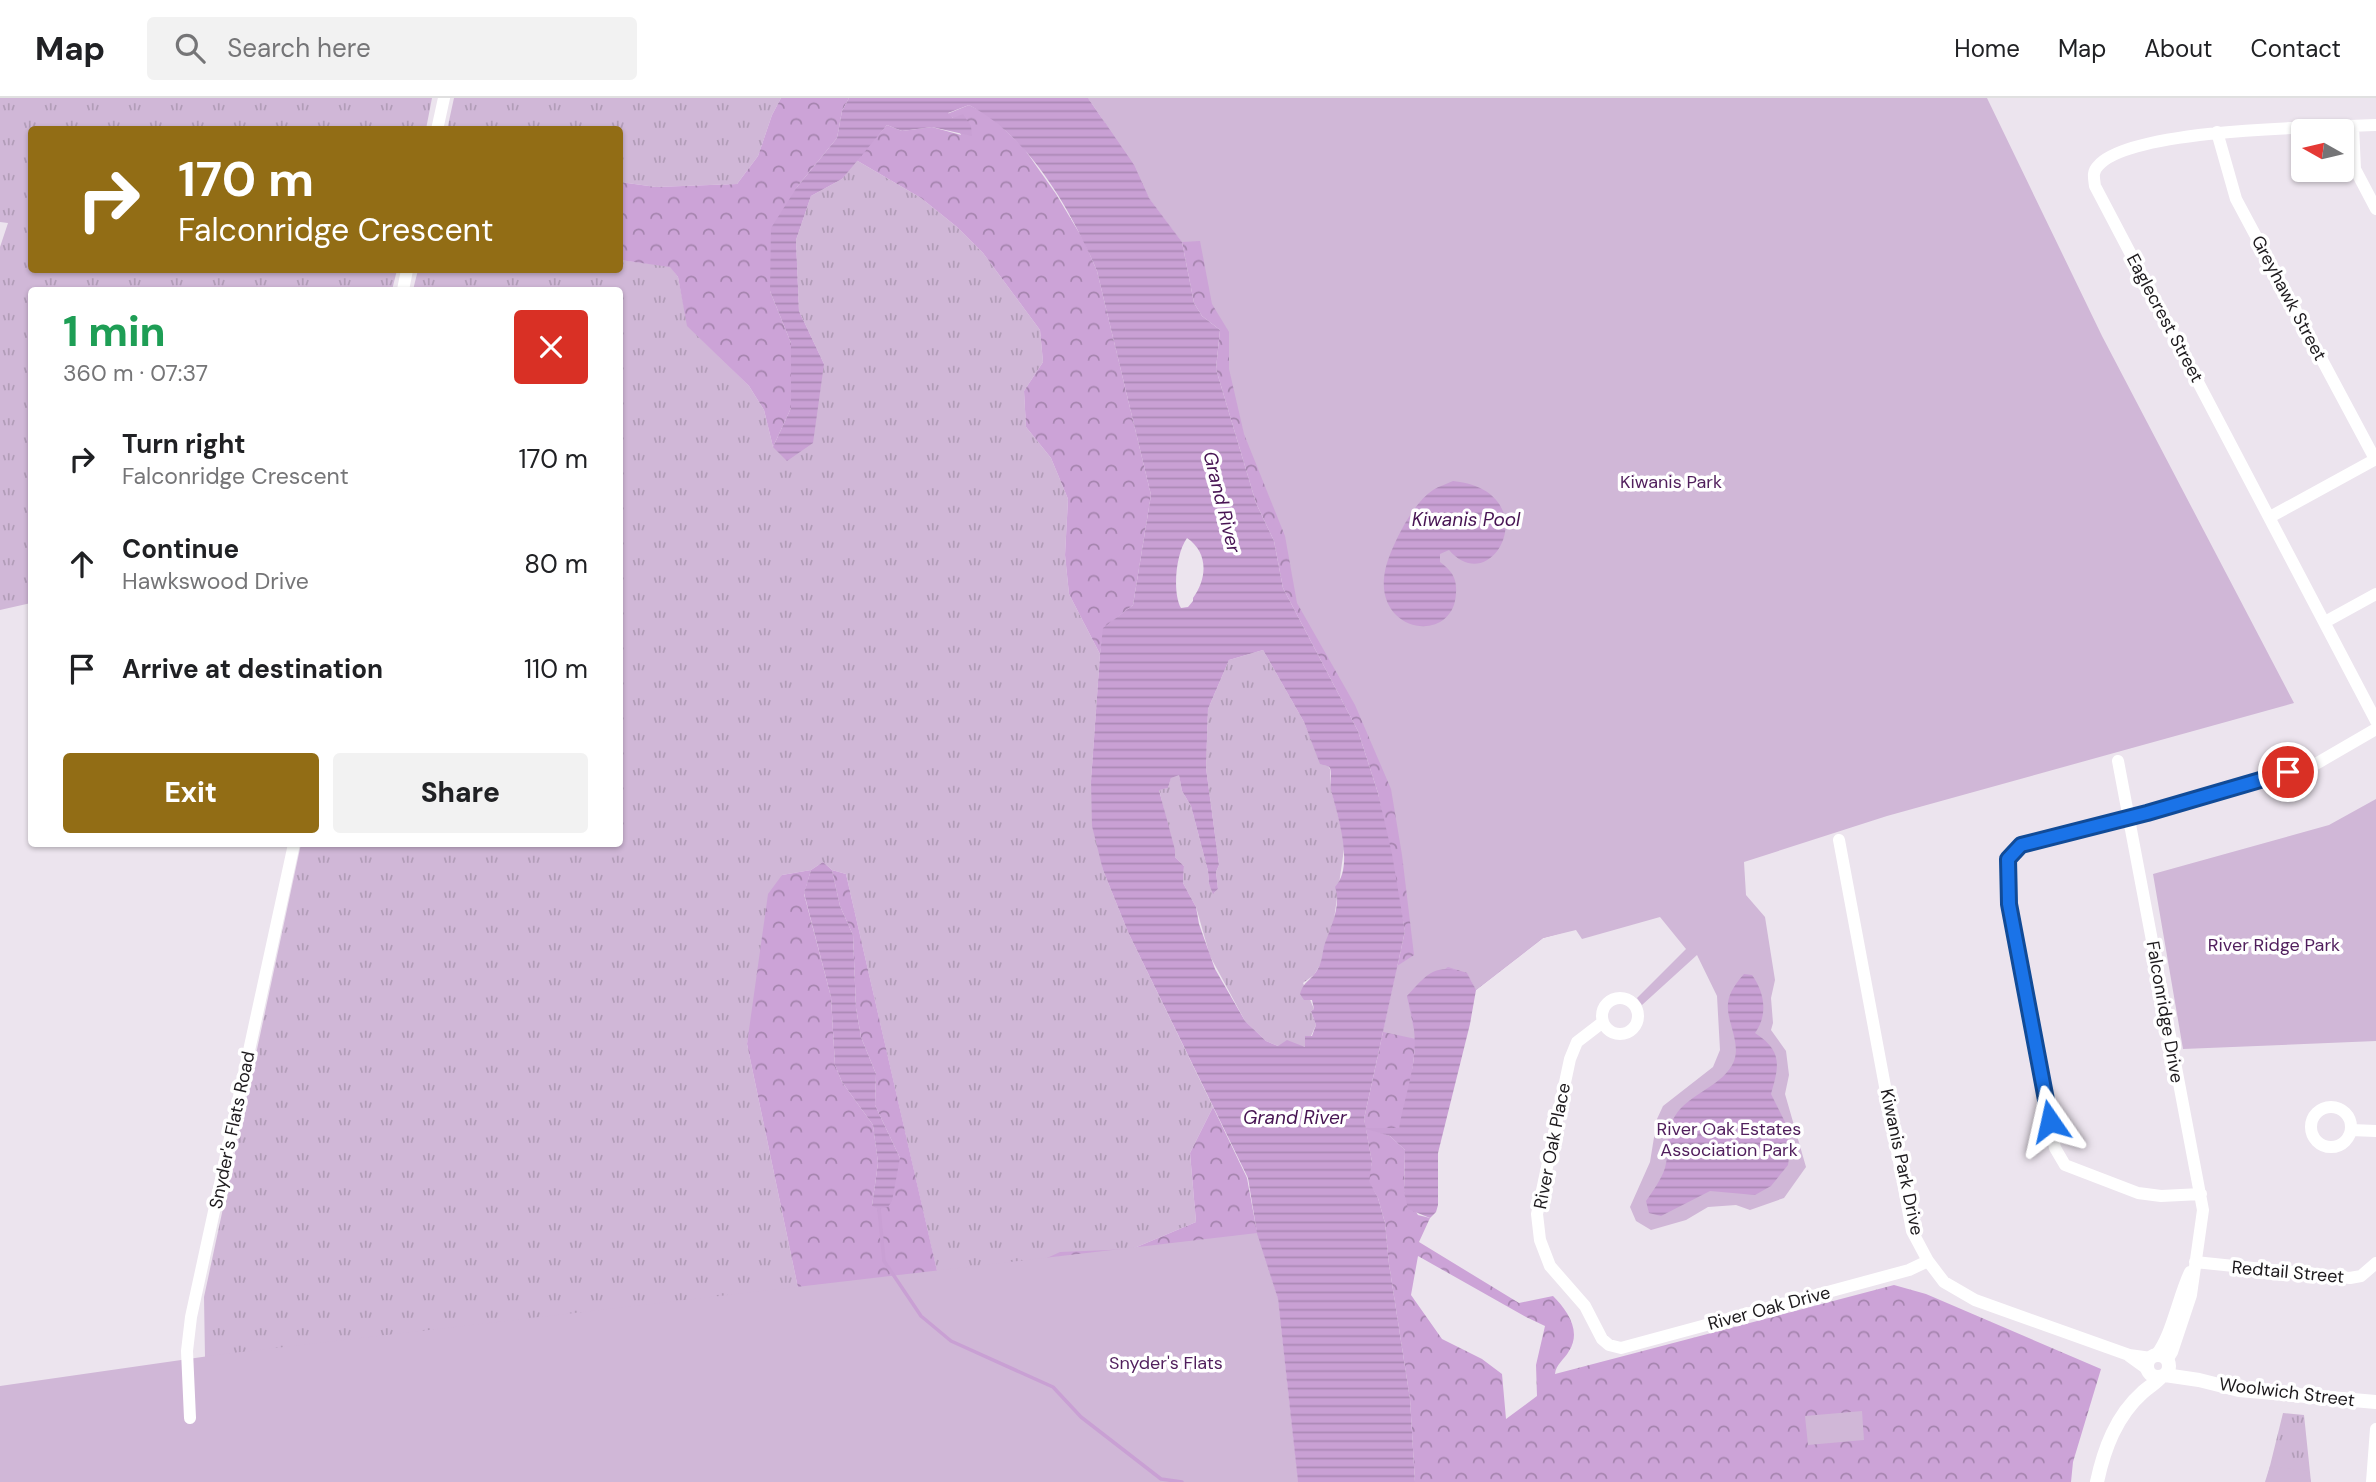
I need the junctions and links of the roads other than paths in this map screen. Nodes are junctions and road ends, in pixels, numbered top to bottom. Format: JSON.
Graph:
{"nodes":[{"id":1,"x":444,"y":98,"type":"edge"},
{"id":2,"x":2376,"y":124,"type":"edge"},
{"id":3,"x":439,"y":126,"type":"edge"},
{"id":4,"x":2354,"y":126,"type":"edge"},
{"id":5,"x":2291,"y":129,"type":"edge"},
{"id":6,"x":2217,"y":132,"type":"junction"},
{"id":7,"x":2354,"y":140,"type":"edge"},
{"id":8,"x":2376,"y":209,"type":"edge"},
{"id":9,"x":2376,"y":459,"type":"edge"},
{"id":10,"x":2270,"y":517,"type":"junction"},
{"id":11,"x":2376,"y":594,"type":"edge"},
{"id":12,"x":2325,"y":622,"type":"junction"},
{"id":13,"x":2376,"y":721,"type":"edge"},
{"id":14,"x":2376,"y":729,"type":"edge"},
{"id":15,"x":2118,"y":761,"type":"dead end"},
{"id":16,"x":2129,"y":818,"type":"junction"},
{"id":17,"x":1839,"y":840,"type":"dead end"},
{"id":18,"x":293,"y":847,"type":"edge"},
{"id":19,"x":1603,"y":1023,"type":"dead end"},
{"id":20,"x":2350,"y":1130,"type":"dead end"},
{"id":21,"x":2376,"y":1131,"type":"edge"},
{"id":22,"x":2201,"y":1194,"type":"junction"},
{"id":23,"x":1928,"y":1261,"type":"junction"},
{"id":24,"x":2195,"y":1262,"type":"junction"},
{"id":25,"x":2376,"y":1263,"type":"edge"},
{"id":26,"x":1609,"y":1345,"type":"joint"},
{"id":27,"x":2158,"y":1366,"type":"junction"},
{"id":28,"x":2376,"y":1402,"type":"edge"},
{"id":29,"x":190,"y":1418,"type":"dead end"},
{"id":30,"x":2376,"y":1429,"type":"edge"},
{"id":31,"x":2097,"y":1482,"type":"edge"},
{"id":32,"x":2372,"y":1482,"type":"edge"}],
"edges":[{"from":1,"to":3,"type":"street"},
{"from":2,"to":4,"type":"street","name":"Eaglecrest Street"},
{"from":5,"to":6,"type":"street","name":"Eaglecrest Street"},
{"from":6,"to":9,"type":"street","name":"Greyhawk Street"},
{"from":6,"to":10,"type":"street","name":"Eaglecrest Street"},
{"from":7,"to":8,"type":"street"},
{"from":9,"to":10,"type":"street"},
{"from":10,"to":12,"type":"street","name":"Eaglecrest Street"},
{"from":11,"to":12,"type":"street"},
{"from":12,"to":13,"type":"street","name":"Eaglecrest Street"},
{"from":14,"to":16,"type":"street"},
{"from":15,"to":16,"type":"street","name":"Falconridge Drive"},
{"from":16,"to":22,"type":"street","name":"Falconridge Drive"},
{"from":16,"to":22,"type":"street"},
{"from":17,"to":23,"type":"street","name":"Kiwanis Park Drive"},
{"from":18,"to":29,"type":"street","name":"Snyder's Flats Road"},
{"from":19,"to":26,"type":"street","name":"River Oak Place"},
{"from":20,"to":21,"type":"street"},
{"from":22,"to":24,"type":"street","name":"Falconridge Drive"},
{"from":23,"to":26,"type":"street","name":"River Oak Drive"},
{"from":23,"to":27,"type":"street","name":"Kiwanis Park Drive"},
{"from":24,"to":25,"type":"street","name":"Redtail Street"},
{"from":24,"to":27,"type":"street","name":"Falconridge Drive"},
{"from":27,"to":28,"type":"street","name":"Woolwich Street"},
{"from":27,"to":31,"type":"street"},
{"from":30,"to":32,"type":"street"}]}
